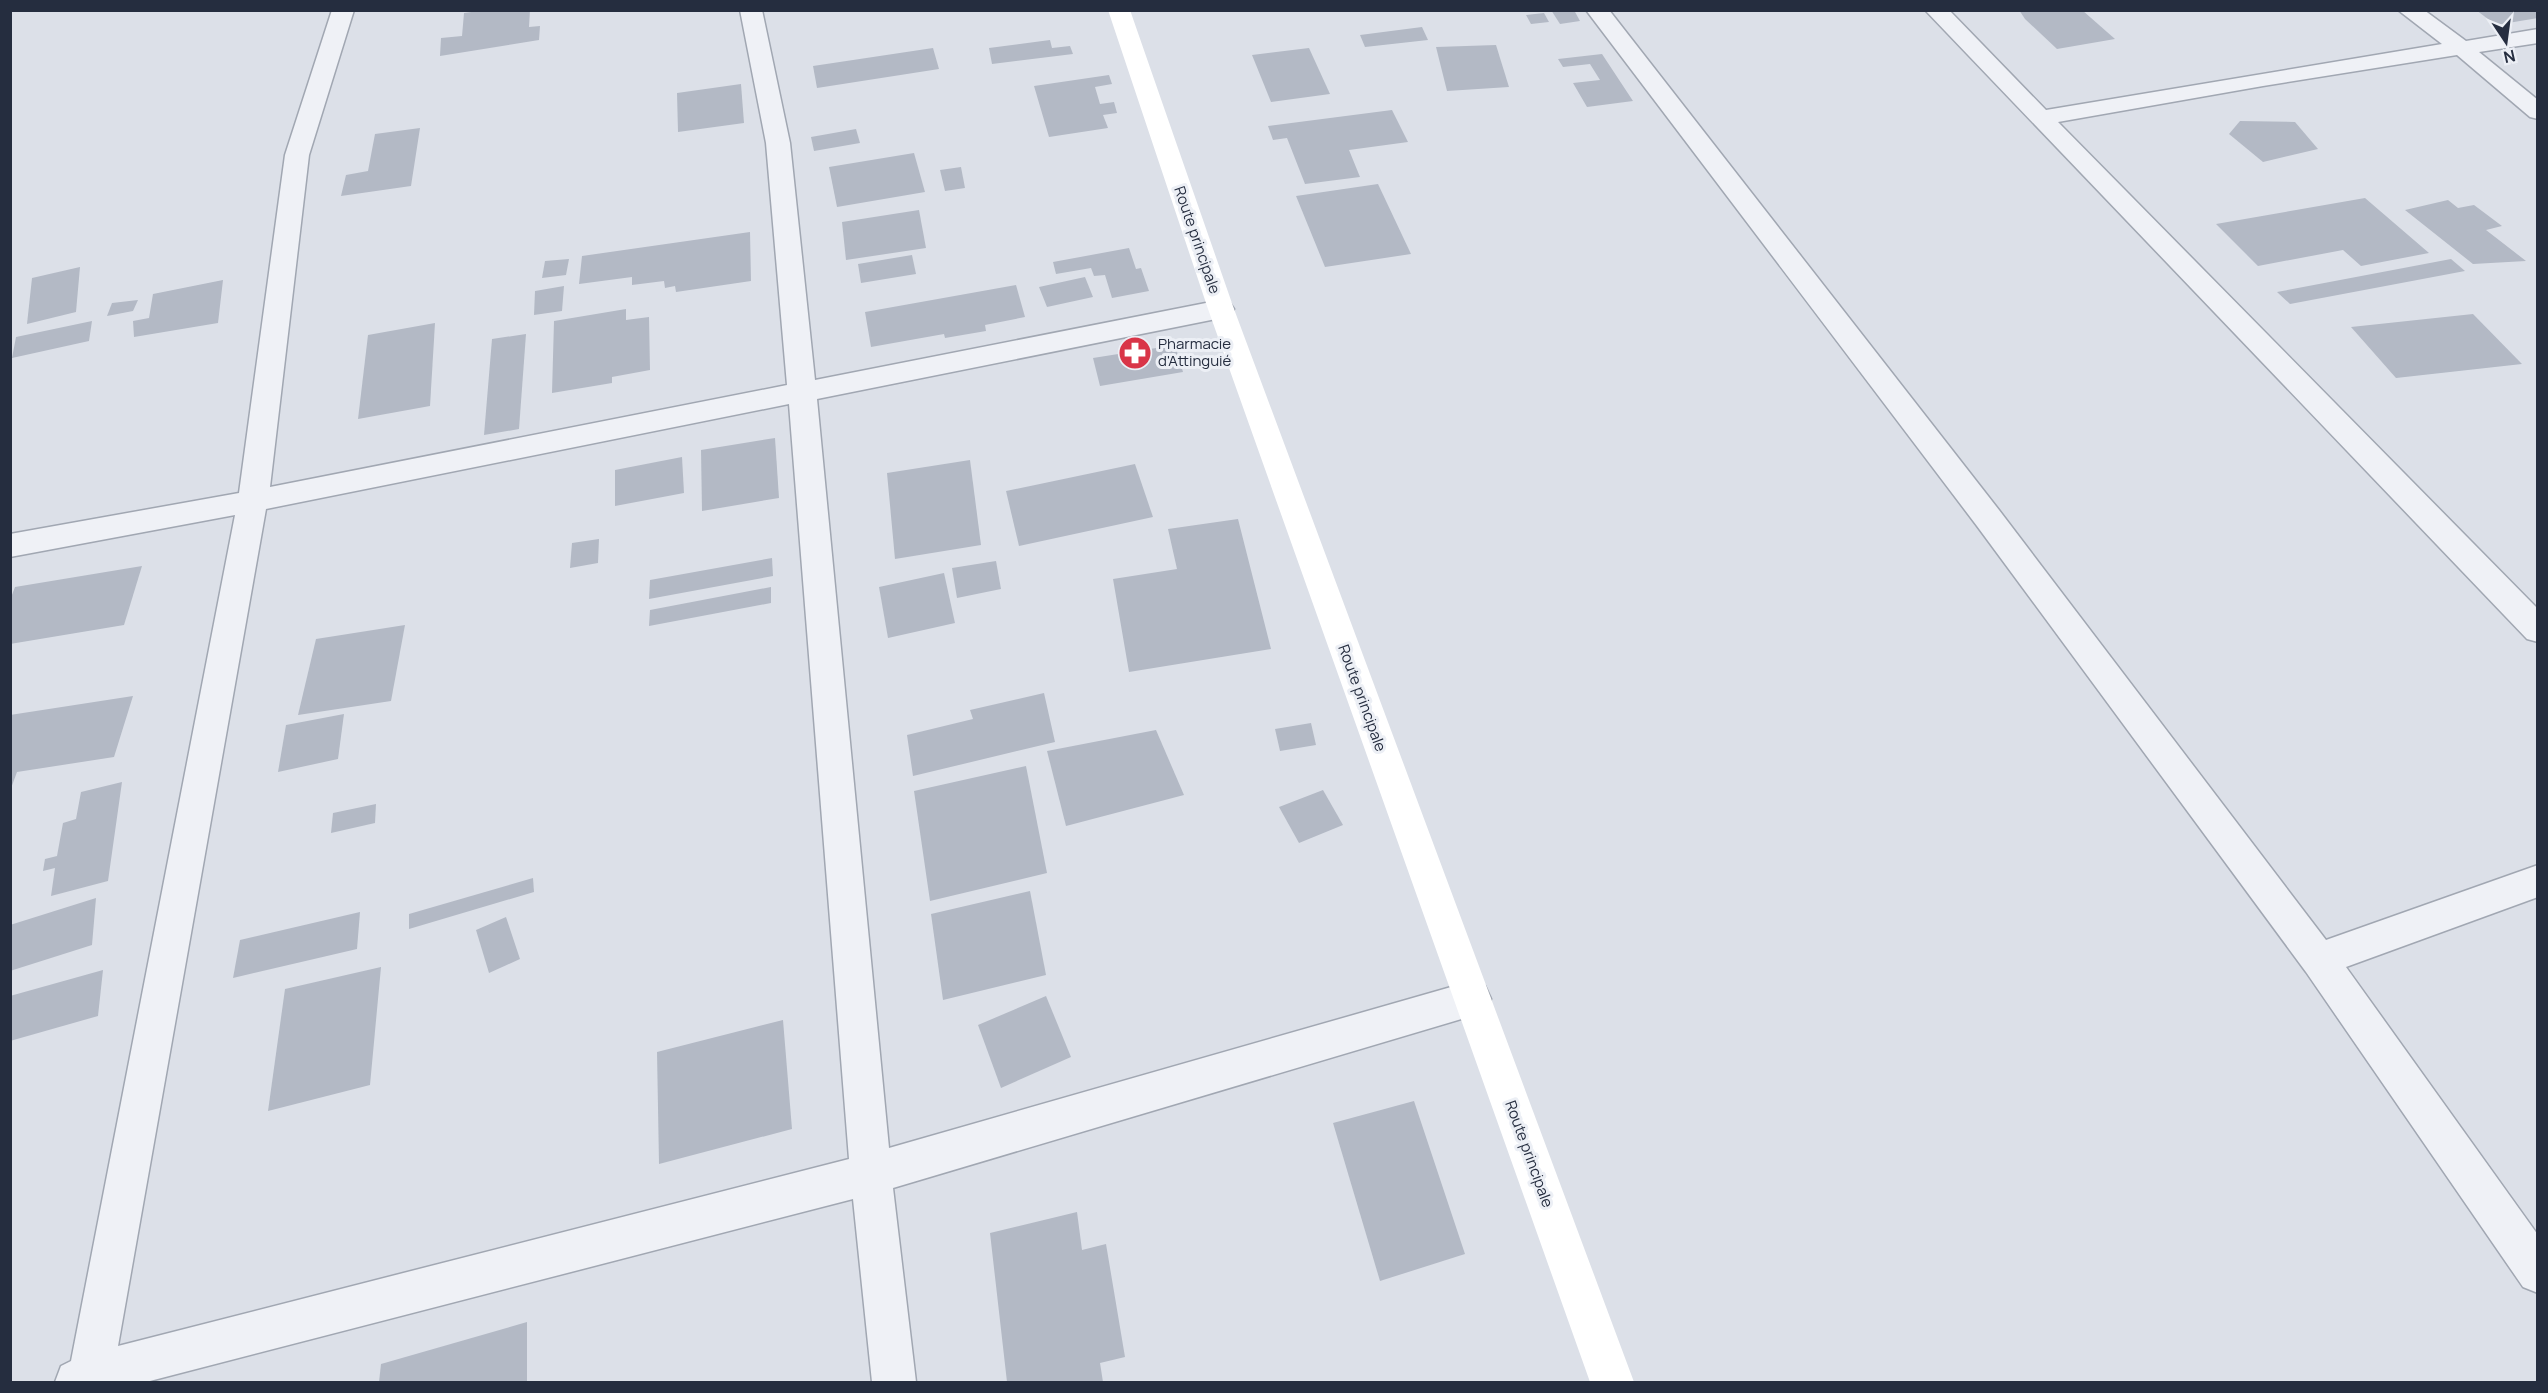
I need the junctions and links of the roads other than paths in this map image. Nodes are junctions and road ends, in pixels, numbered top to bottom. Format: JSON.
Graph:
{"nodes":[{"id":1,"x":343,"y":10,"type":"edge"},
{"id":2,"x":751,"y":10,"type":"edge"},
{"id":3,"x":1119,"y":10,"type":"edge"},
{"id":4,"x":1597,"y":10,"type":"edge"},
{"id":5,"x":1936,"y":10,"type":"edge"},
{"id":6,"x":2409,"y":10,"type":"edge"},
{"id":7,"x":2538,"y":36,"type":"edge"},
{"id":8,"x":2460,"y":48,"type":"junction"},
{"id":9,"x":2538,"y":112,"type":"edge"},
{"id":10,"x":2040,"y":118,"type":"junction"},
{"id":11,"x":1221,"y":309,"type":"junction"},
{"id":12,"x":802,"y":393,"type":"junction"},
{"id":13,"x":253,"y":501,"type":"junction"},
{"id":14,"x":10,"y":546,"type":"edge"},
{"id":15,"x":2538,"y":630,"type":"edge"},
{"id":16,"x":2538,"y":881,"type":"edge"},
{"id":17,"x":2319,"y":960,"type":"junction"},
{"id":18,"x":1472,"y":999,"type":"junction"},
{"id":19,"x":871,"y":1174,"type":"junction"},
{"id":20,"x":2538,"y":1272,"type":"edge"},
{"id":21,"x":85,"y":1380,"type":"edge"},
{"id":22,"x":894,"y":1383,"type":"edge"},
{"id":23,"x":1612,"y":1383,"type":"edge"}],
"edges":[{"from":1,"to":13,"type":"street"},
{"from":2,"to":12,"type":"street"},
{"from":3,"to":11,"type":"street","name":"Route principale"},
{"from":4,"to":17,"type":"street"},
{"from":5,"to":10,"type":"street"},
{"from":6,"to":8,"type":"street"},
{"from":7,"to":8,"type":"street"},
{"from":8,"to":9,"type":"street"},
{"from":8,"to":10,"type":"street"},
{"from":10,"to":15,"type":"street"},
{"from":11,"to":12,"type":"street"},
{"from":11,"to":18,"type":"street","name":"Route principale"},
{"from":12,"to":13,"type":"street"},
{"from":12,"to":19,"type":"street"},
{"from":13,"to":14,"type":"street"},
{"from":13,"to":21,"type":"street"},
{"from":16,"to":17,"type":"street"},
{"from":17,"to":20,"type":"street"},
{"from":18,"to":19,"type":"street"},
{"from":18,"to":23,"type":"street","name":"Route principale"},
{"from":19,"to":21,"type":"street"},
{"from":19,"to":22,"type":"street"}]}
